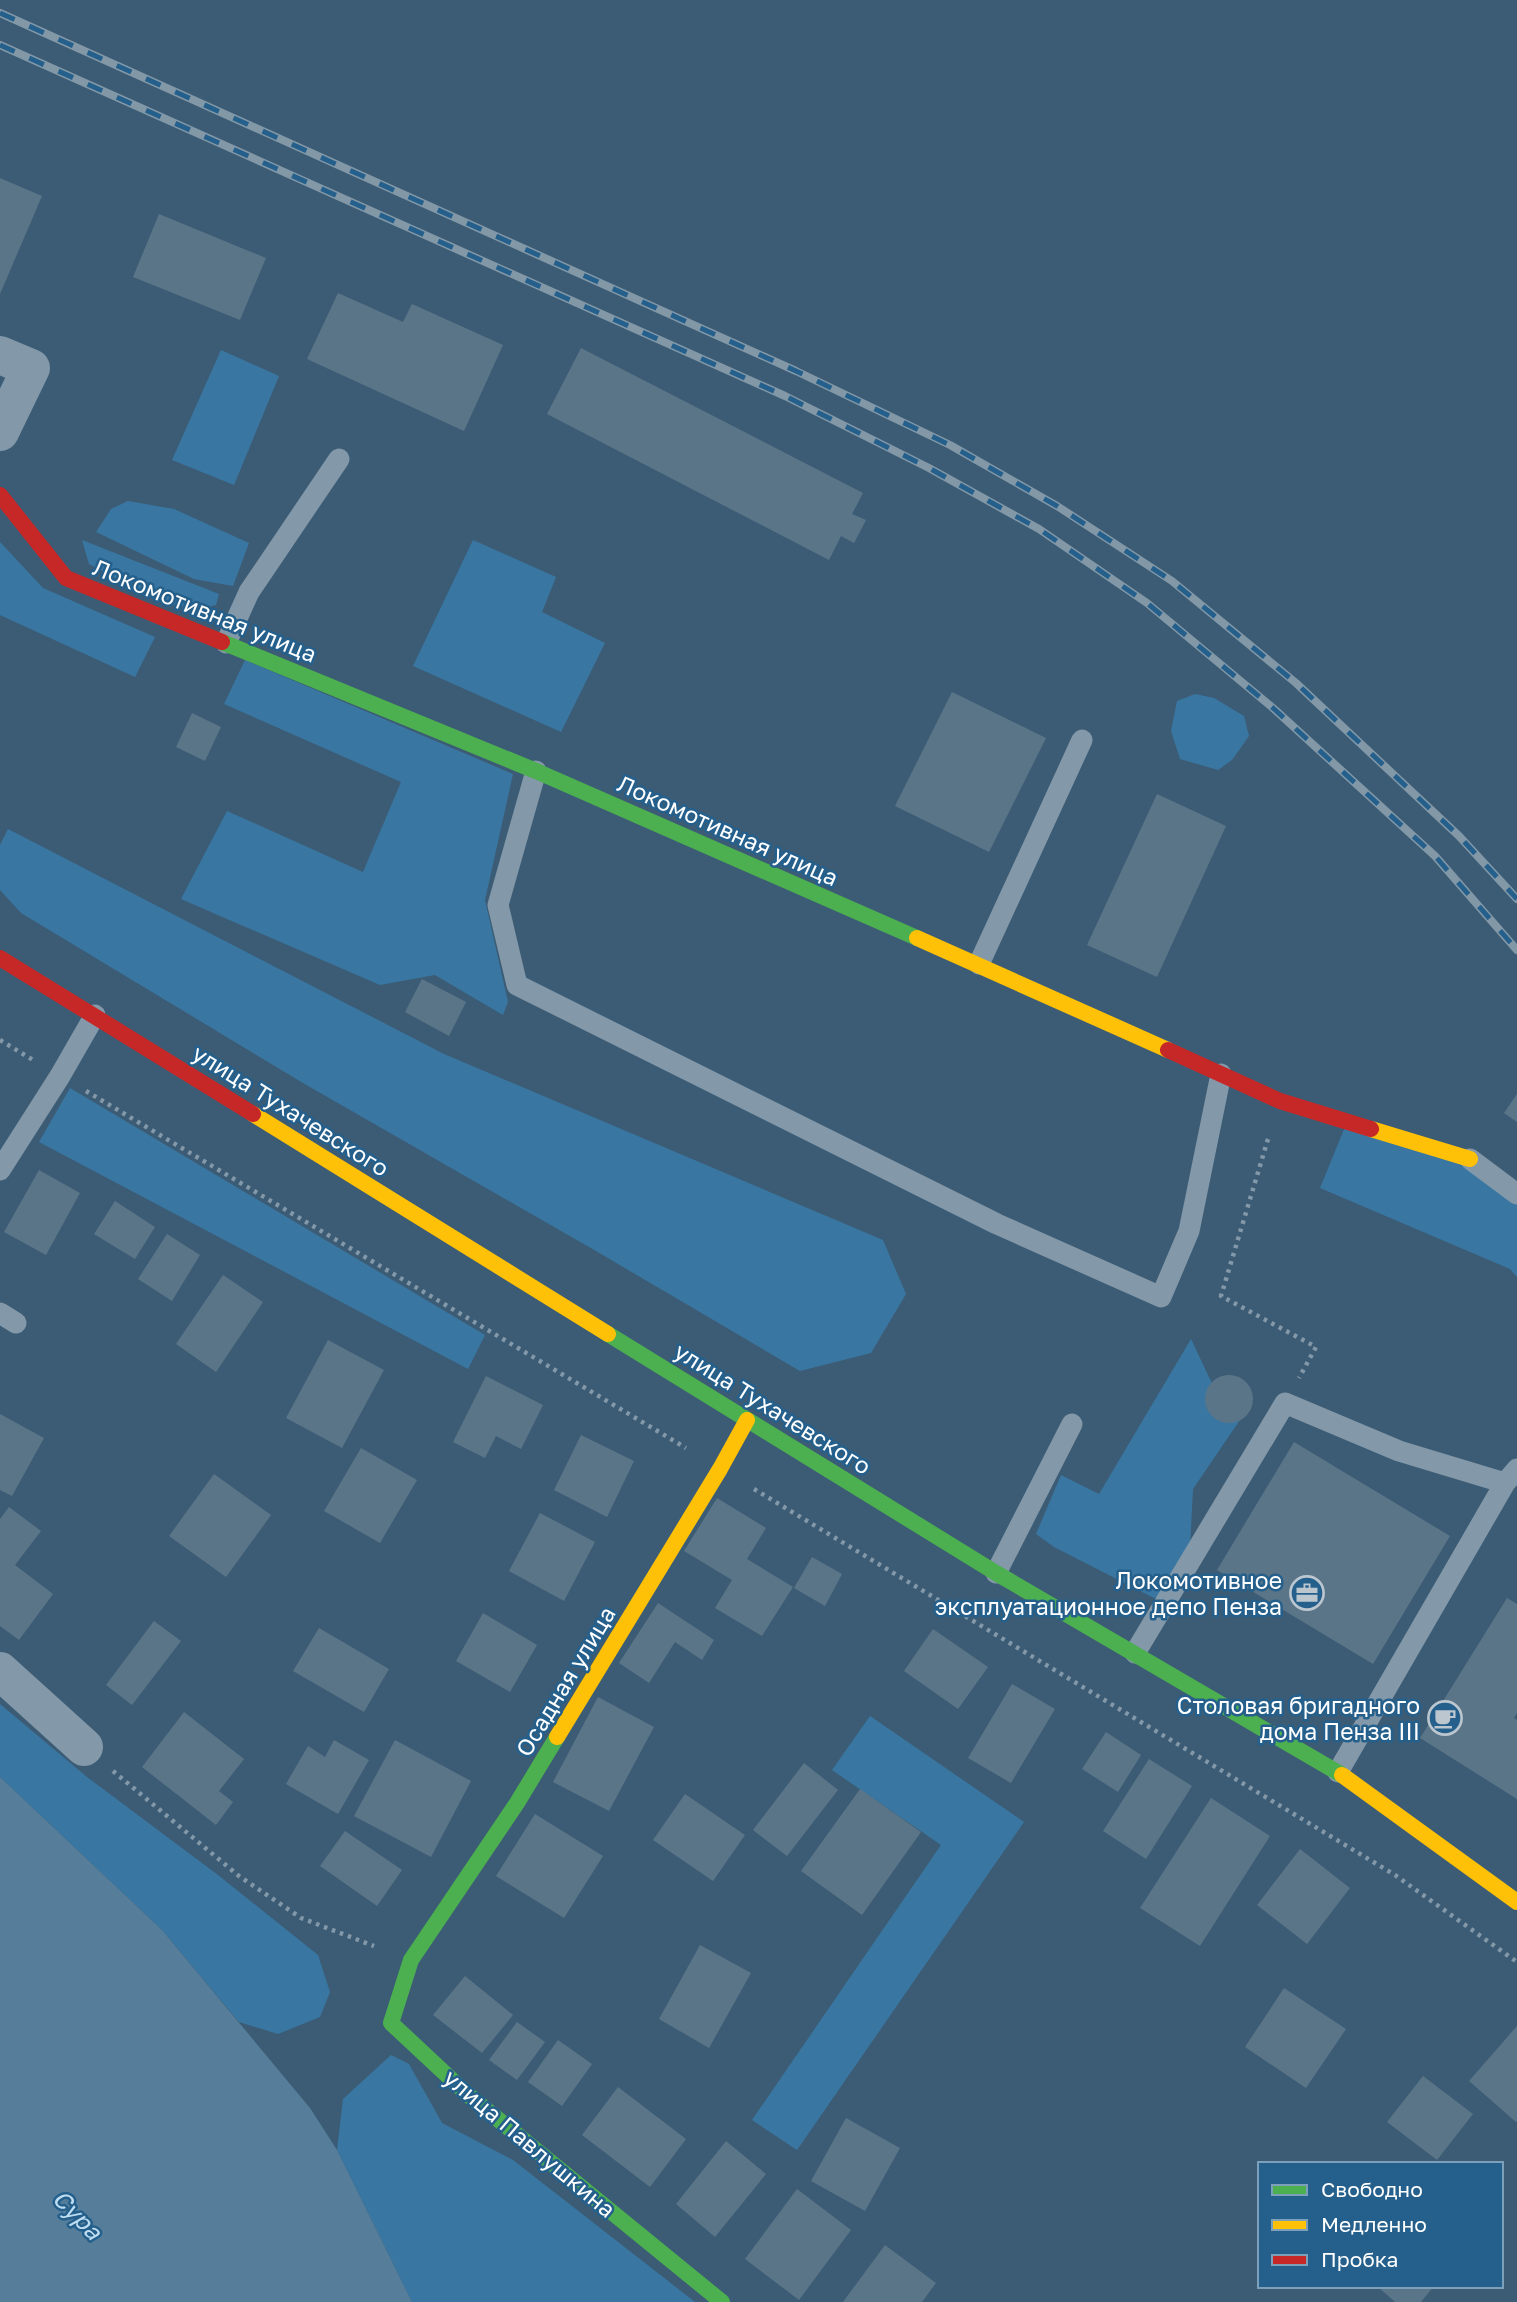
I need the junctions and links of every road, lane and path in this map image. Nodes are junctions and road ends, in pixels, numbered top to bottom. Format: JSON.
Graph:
{"nodes":[{"id":1,"x":0,"y":355,"type":"edge"},
{"id":2,"x":0,"y":432,"type":"edge"},
{"id":3,"x":339,"y":459,"type":"dead end"},
{"id":4,"x":0,"y":495,"type":"edge"},
{"id":5,"x":226,"y":643,"type":"junction"},
{"id":6,"x":1082,"y":740,"type":"dead end"},
{"id":7,"x":536,"y":771,"type":"junction"},
{"id":8,"x":0,"y":958,"type":"edge"},
{"id":9,"x":979,"y":964,"type":"junction"},
{"id":10,"x":95,"y":1015,"type":"junction"},
{"id":11,"x":0,"y":1040,"type":"edge"},
{"id":12,"x":1221,"y":1074,"type":"junction"},
{"id":13,"x":60,"y":1076,"type":"junction"},
{"id":14,"x":1280,"y":1101,"type":"junction"},
{"id":15,"x":1469,"y":1159,"type":"joint"},
{"id":16,"x":0,"y":1170,"type":"edge"},
{"id":17,"x":1517,"y":1194,"type":"edge"},
{"id":18,"x":1285,"y":1403,"type":"junction"},
{"id":19,"x":747,"y":1420,"type":"junction"},
{"id":20,"x":1072,"y":1424,"type":"dead end"},
{"id":21,"x":720,"y":1469,"type":"junction"},
{"id":22,"x":1511,"y":1476,"type":"edge"},
{"id":23,"x":996,"y":1573,"type":"junction"},
{"id":24,"x":1135,"y":1653,"type":"junction"},
{"id":25,"x":0,"y":1671,"type":"edge"},
{"id":26,"x":84,"y":1747,"type":"joint"},
{"id":27,"x":1338,"y":1772,"type":"junction"},
{"id":28,"x":1517,"y":1902,"type":"edge"},
{"id":29,"x":411,"y":1960,"type":"junction"},
{"id":30,"x":1517,"y":1962,"type":"edge"},
{"id":31,"x":722,"y":2302,"type":"edge"}],
"edges":[{"from":1,"to":2,"type":"street"},
{"from":3,"to":5,"type":"lane"},
{"from":4,"to":5,"type":"street","name":"Локомотивная улица"},
{"from":5,"to":7,"type":"street","name":"Локомотивная улица"},
{"from":6,"to":9,"type":"lane"},
{"from":7,"to":9,"type":"street","name":"Локомотивная улица"},
{"from":7,"to":12,"type":"lane"},
{"from":8,"to":10,"type":"street","name":"улица Тухачевского"},
{"from":9,"to":12,"type":"street","name":"Локомотивная улица"},
{"from":10,"to":13,"type":"lane"},
{"from":10,"to":19,"type":"street","name":"улица Тухачевского"},
{"from":11,"to":13,"type":"path"},
{"from":12,"to":14,"type":"street","name":"Локомотивная улица"},
{"from":13,"to":16,"type":"lane"},
{"from":13,"to":21,"type":"path"},
{"from":14,"to":15,"type":"street","name":"Локомотивная улица"},
{"from":14,"to":18,"type":"path"},
{"from":15,"to":17,"type":"lane"},
{"from":18,"to":22,"type":"lane"},
{"from":18,"to":24,"type":"lane"},
{"from":19,"to":21,"type":"street","name":"Осадная улица"},
{"from":19,"to":23,"type":"street","name":"улица Тухачевского"},
{"from":20,"to":23,"type":"lane"},
{"from":21,"to":29,"type":"street","name":"Осадная улица"},
{"from":21,"to":30,"type":"path"},
{"from":22,"to":27,"type":"lane"},
{"from":23,"to":24,"type":"street","name":"улица Тухачевского"},
{"from":24,"to":27,"type":"street","name":"улица Тухачевского"},
{"from":25,"to":26,"type":"street"},
{"from":26,"to":29,"type":"path"},
{"from":27,"to":28,"type":"street","name":"улица Тухачевского"},
{"from":29,"to":31,"type":"street","name":"улица Павлушкина"}]}
